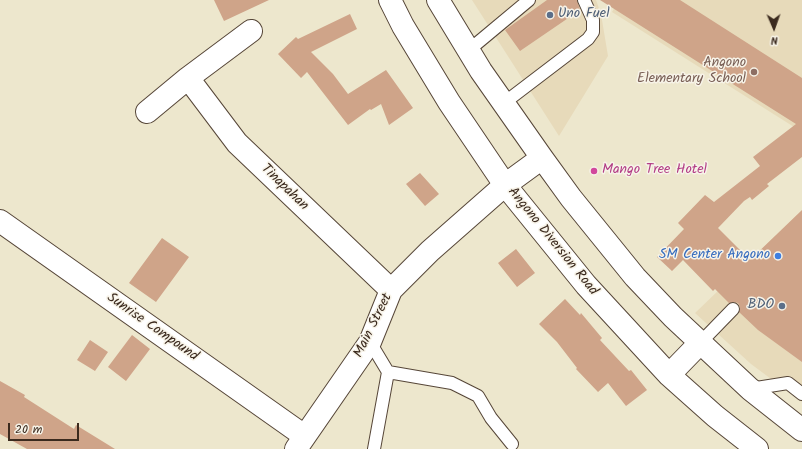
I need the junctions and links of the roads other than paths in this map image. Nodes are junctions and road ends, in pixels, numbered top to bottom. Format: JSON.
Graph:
{"nodes":[{"id":1,"x":390,"y":0,"type":"edge"},
{"id":2,"x":528,"y":0,"type":"edge"},
{"id":3,"x":584,"y":0,"type":"edge"},
{"id":4,"x":440,"y":3,"type":"edge"},
{"id":5,"x":251,"y":31,"type":"dead end"},
{"id":6,"x":469,"y":50,"type":"junction"},
{"id":7,"x":188,"y":78,"type":"junction"},
{"id":8,"x":504,"y":103,"type":"junction"},
{"id":9,"x":147,"y":112,"type":"dead end"},
{"id":10,"x":542,"y":158,"type":"junction"},
{"id":11,"x":505,"y":185,"type":"junction"},
{"id":12,"x":0,"y":221,"type":"edge"},
{"id":13,"x":391,"y":290,"type":"junction"},
{"id":14,"x":733,"y":309,"type":"dead end"},
{"id":15,"x":370,"y":342,"type":"junction"},
{"id":16,"x":700,"y":343,"type":"junction"},
{"id":17,"x":388,"y":372,"type":"junction"},
{"id":18,"x":669,"y":375,"type":"junction"},
{"id":19,"x":750,"y":389,"type":"junction"},
{"id":20,"x":802,"y":394,"type":"edge"},
{"id":21,"x":802,"y":430,"type":"edge"},
{"id":22,"x":300,"y":442,"type":"edge"},
{"id":23,"x":512,"y":444,"type":"dead end"},
{"id":24,"x":374,"y":449,"type":"edge"},
{"id":25,"x":757,"y":449,"type":"edge"}],
"edges":[{"from":1,"to":11,"type":"main road","name":"Angono Diversion Road"},
{"from":2,"to":6,"type":"lane"},
{"from":3,"to":8,"type":"lane"},
{"from":4,"to":6,"type":"main road"},
{"from":5,"to":7,"type":"main road"},
{"from":6,"to":8,"type":"main road"},
{"from":7,"to":9,"type":"main road"},
{"from":7,"to":13,"type":"main road","name":"Tinapahan"},
{"from":8,"to":10,"type":"main road"},
{"from":10,"to":11,"type":"main road","name":"Main Street"},
{"from":10,"to":16,"type":"main road"},
{"from":11,"to":13,"type":"main road","name":"Main Street"},
{"from":11,"to":18,"type":"main road","name":"Angono Diversion Road"},
{"from":12,"to":22,"type":"main road","name":"Sunrise Compound"},
{"from":13,"to":15,"type":"main road","name":"Main Street"},
{"from":14,"to":16,"type":"lane"},
{"from":15,"to":17,"type":"lane"},
{"from":15,"to":22,"type":"main road","name":"Main Street"},
{"from":16,"to":18,"type":"main road"},
{"from":16,"to":19,"type":"main road"},
{"from":17,"to":23,"type":"lane"},
{"from":17,"to":24,"type":"lane"},
{"from":18,"to":25,"type":"main road","name":"Angono Diversion Road"},
{"from":19,"to":20,"type":"lane"},
{"from":19,"to":21,"type":"main road"}]}
